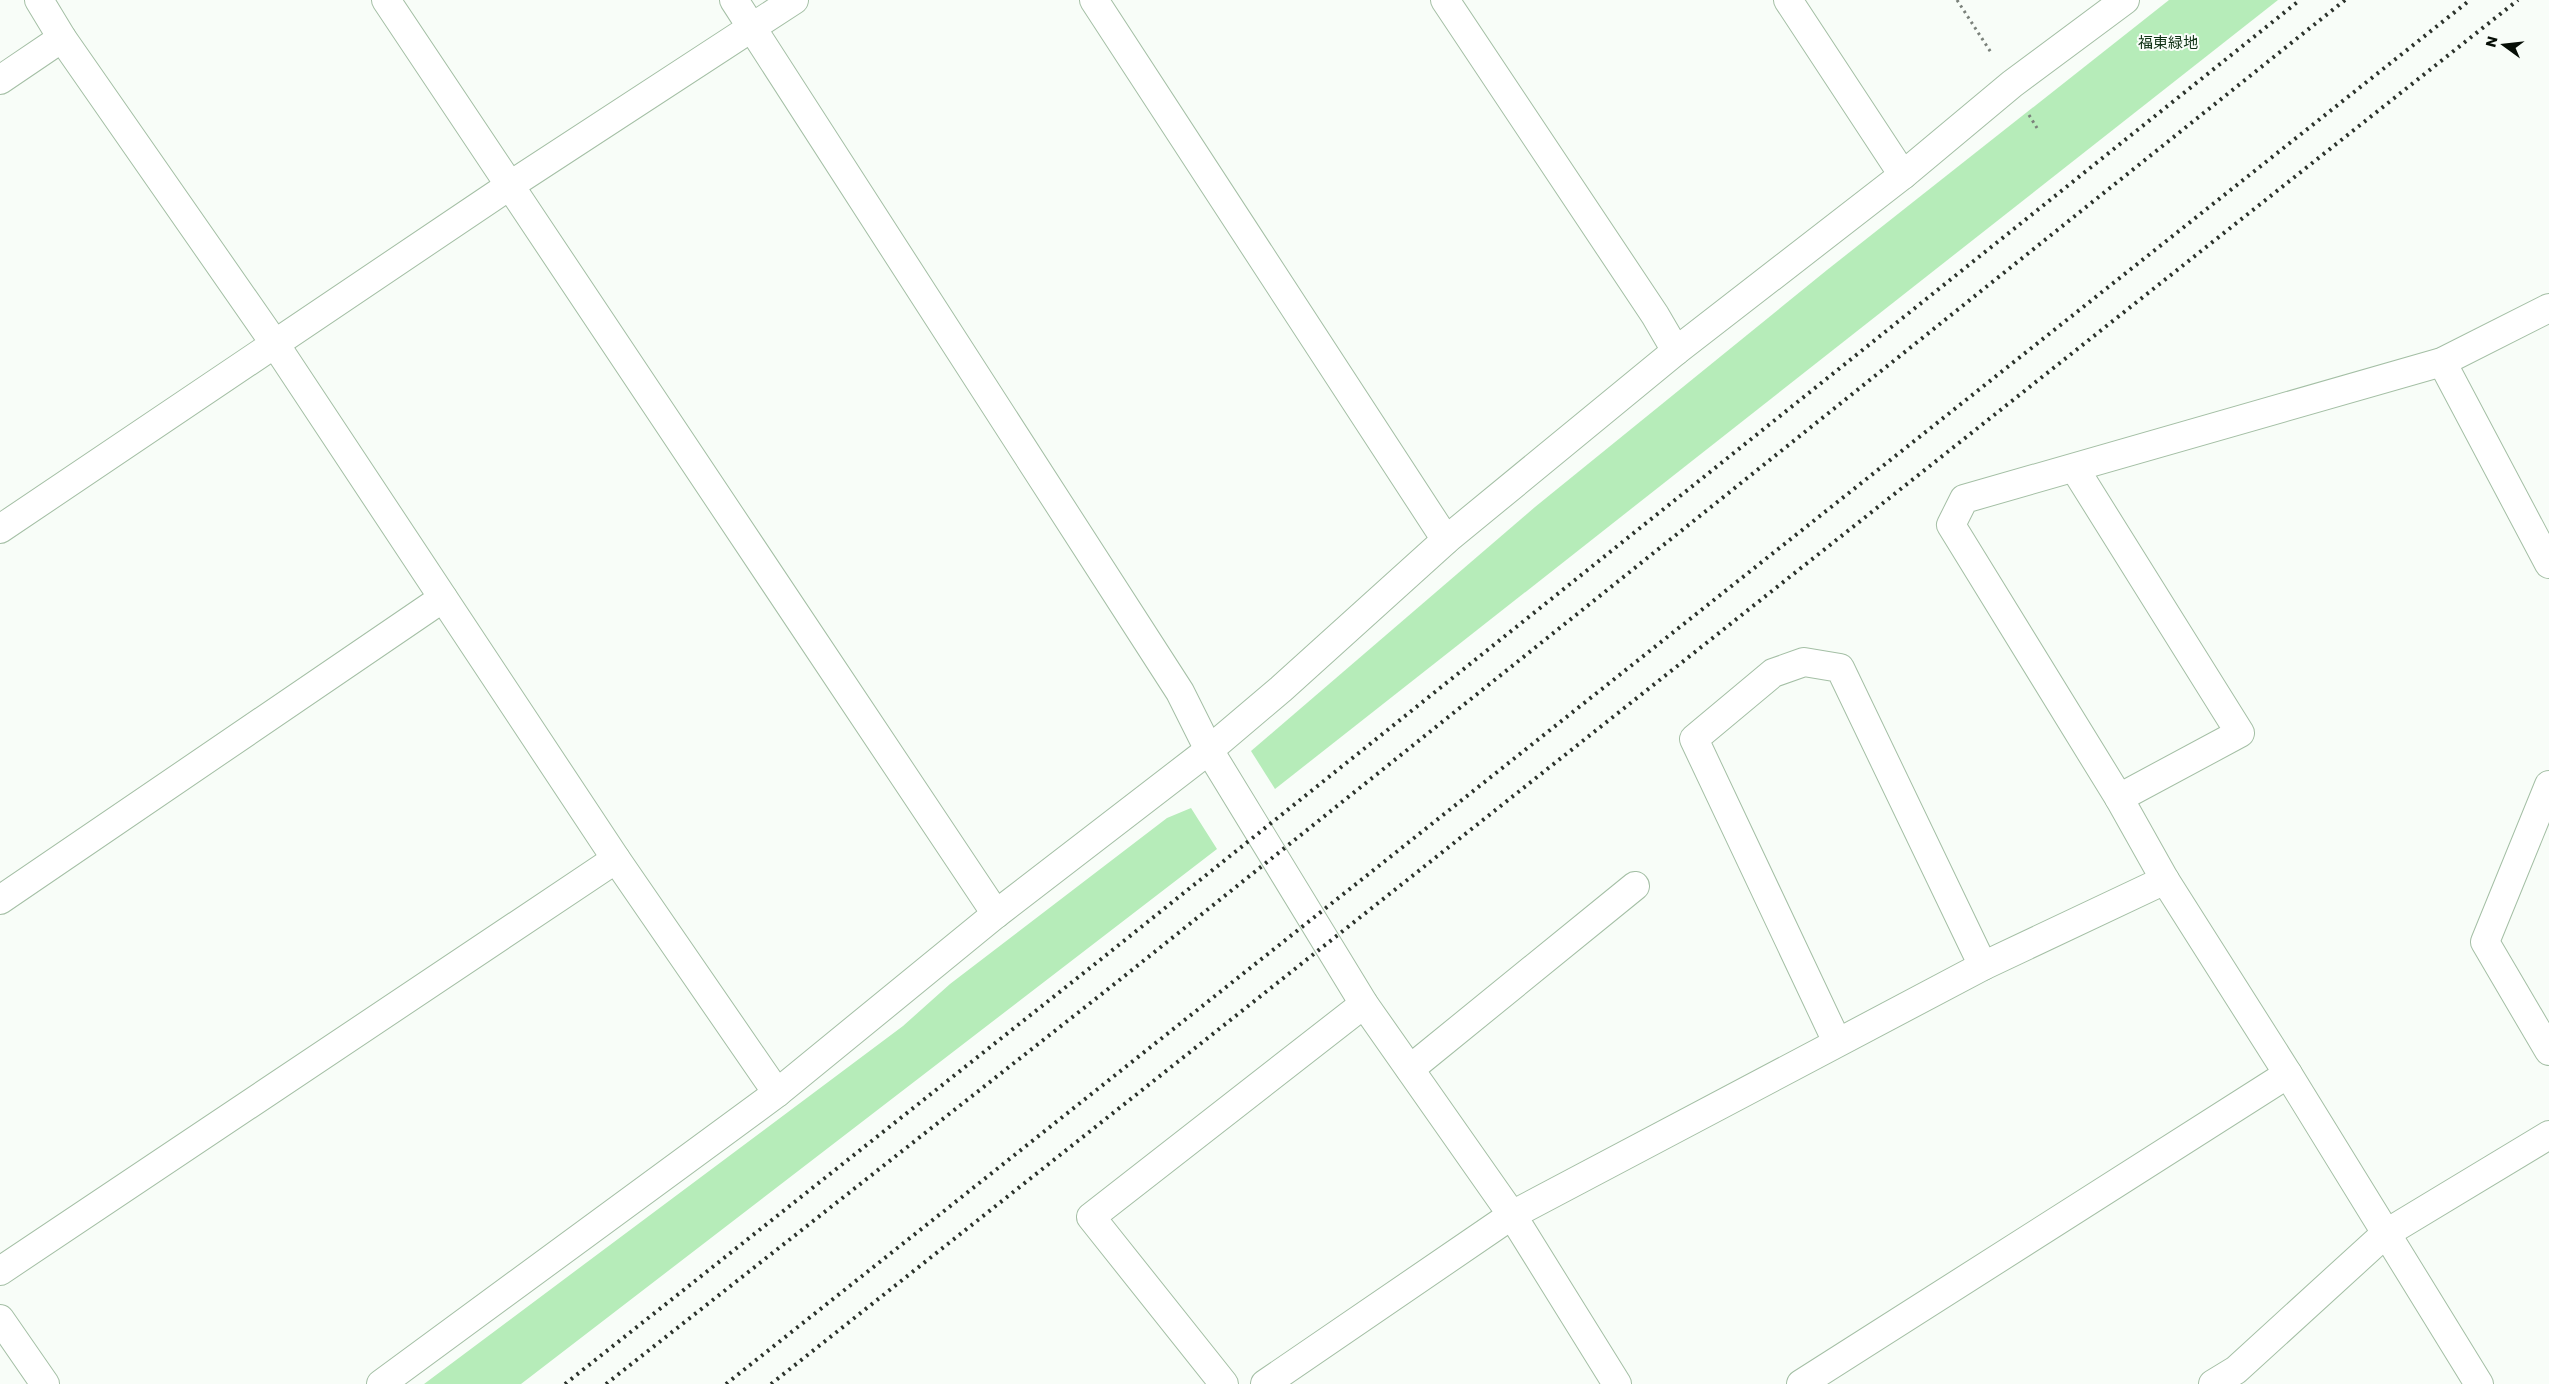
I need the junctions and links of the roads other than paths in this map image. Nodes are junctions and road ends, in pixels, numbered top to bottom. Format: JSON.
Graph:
{"nodes":[{"id":1,"x":40,"y":0,"type":"edge"},
{"id":2,"x":386,"y":0,"type":"edge"},
{"id":3,"x":734,"y":0,"type":"edge"},
{"id":4,"x":794,"y":0,"type":"edge"},
{"id":5,"x":1094,"y":0,"type":"edge"},
{"id":6,"x":1445,"y":0,"type":"edge"},
{"id":7,"x":1788,"y":0,"type":"edge"},
{"id":8,"x":2126,"y":0,"type":"edge"},
{"id":9,"x":752,"y":30,"type":"junction"},
{"id":10,"x":62,"y":38,"type":"junction"},
{"id":11,"x":0,"y":80,"type":"edge"},
{"id":12,"x":1903,"y":175,"type":"junction"},
{"id":13,"x":509,"y":186,"type":"junction"},
{"id":14,"x":2549,"y":308,"type":"edge"},
{"id":15,"x":275,"y":344,"type":"junction"},
{"id":16,"x":1676,"y":351,"type":"junction"},
{"id":17,"x":2442,"y":362,"type":"junction"},
{"id":18,"x":2076,"y":469,"type":"junction"},
{"id":19,"x":0,"y":529,"type":"edge"},
{"id":20,"x":1446,"y":540,"type":"junction"},
{"id":21,"x":2549,"y":564,"type":"edge"},
{"id":22,"x":443,"y":598,"type":"junction"},
{"id":23,"x":1209,"y":750,"type":"junction"},
{"id":24,"x":2549,"y":785,"type":"edge"},
{"id":25,"x":2119,"y":798,"type":"junction"},
{"id":26,"x":616,"y":860,"type":"junction"},
{"id":27,"x":2165,"y":880,"type":"junction"},
{"id":28,"x":1635,"y":886,"type":"dead end"},
{"id":29,"x":0,"y":900,"type":"edge"},
{"id":30,"x":996,"y":914,"type":"junction"},
{"id":31,"x":1983,"y":966,"type":"junction"},
{"id":32,"x":1364,"y":1004,"type":"junction"},
{"id":33,"x":1837,"y":1042,"type":"junction"},
{"id":34,"x":2549,"y":1051,"type":"edge"},
{"id":35,"x":1410,"y":1069,"type":"junction"},
{"id":36,"x":2288,"y":1074,"type":"junction"},
{"id":37,"x":777,"y":1093,"type":"junction"},
{"id":38,"x":2549,"y":1136,"type":"edge"},
{"id":39,"x":1512,"y":1215,"type":"junction"},
{"id":40,"x":2385,"y":1234,"type":"junction"},
{"id":41,"x":0,"y":1271,"type":"edge"},
{"id":42,"x":0,"y":1320,"type":"edge"},
{"id":43,"x":45,"y":1384,"type":"edge"},
{"id":44,"x":381,"y":1384,"type":"edge"},
{"id":45,"x":1224,"y":1384,"type":"edge"},
{"id":46,"x":1265,"y":1384,"type":"edge"},
{"id":47,"x":1617,"y":1384,"type":"edge"},
{"id":48,"x":1801,"y":1384,"type":"edge"},
{"id":49,"x":2213,"y":1384,"type":"edge"},
{"id":50,"x":2479,"y":1384,"type":"edge"}],
"edges":[{"from":1,"to":10,"type":"street"},
{"from":2,"to":13,"type":"street"},
{"from":3,"to":9,"type":"street"},
{"from":4,"to":9,"type":"street"},
{"from":5,"to":20,"type":"street"},
{"from":6,"to":16,"type":"street"},
{"from":7,"to":12,"type":"street"},
{"from":8,"to":12,"type":"street"},
{"from":9,"to":13,"type":"street"},
{"from":9,"to":23,"type":"street"},
{"from":10,"to":11,"type":"street"},
{"from":10,"to":15,"type":"street"},
{"from":12,"to":16,"type":"street"},
{"from":13,"to":15,"type":"street"},
{"from":13,"to":30,"type":"street"},
{"from":14,"to":17,"type":"street"},
{"from":15,"to":19,"type":"street"},
{"from":15,"to":22,"type":"street"},
{"from":16,"to":20,"type":"street"},
{"from":17,"to":18,"type":"street"},
{"from":17,"to":21,"type":"street"},
{"from":18,"to":25,"type":"street"},
{"from":18,"to":25,"type":"street"},
{"from":20,"to":23,"type":"street"},
{"from":22,"to":26,"type":"street"},
{"from":22,"to":29,"type":"street"},
{"from":23,"to":30,"type":"street"},
{"from":23,"to":32,"type":"street"},
{"from":24,"to":34,"type":"street"},
{"from":25,"to":27,"type":"street"},
{"from":26,"to":37,"type":"street"},
{"from":26,"to":41,"type":"street"},
{"from":27,"to":31,"type":"street"},
{"from":27,"to":36,"type":"street"},
{"from":28,"to":35,"type":"street"},
{"from":30,"to":37,"type":"street"},
{"from":31,"to":33,"type":"street"},
{"from":31,"to":33,"type":"street"},
{"from":32,"to":35,"type":"street"},
{"from":32,"to":45,"type":"street"},
{"from":33,"to":39,"type":"street"},
{"from":35,"to":39,"type":"street"},
{"from":36,"to":40,"type":"street"},
{"from":36,"to":48,"type":"street"},
{"from":37,"to":44,"type":"street"},
{"from":38,"to":40,"type":"street"},
{"from":39,"to":46,"type":"street"},
{"from":39,"to":47,"type":"street"},
{"from":40,"to":49,"type":"street"},
{"from":40,"to":50,"type":"street"},
{"from":42,"to":43,"type":"street"}]}
